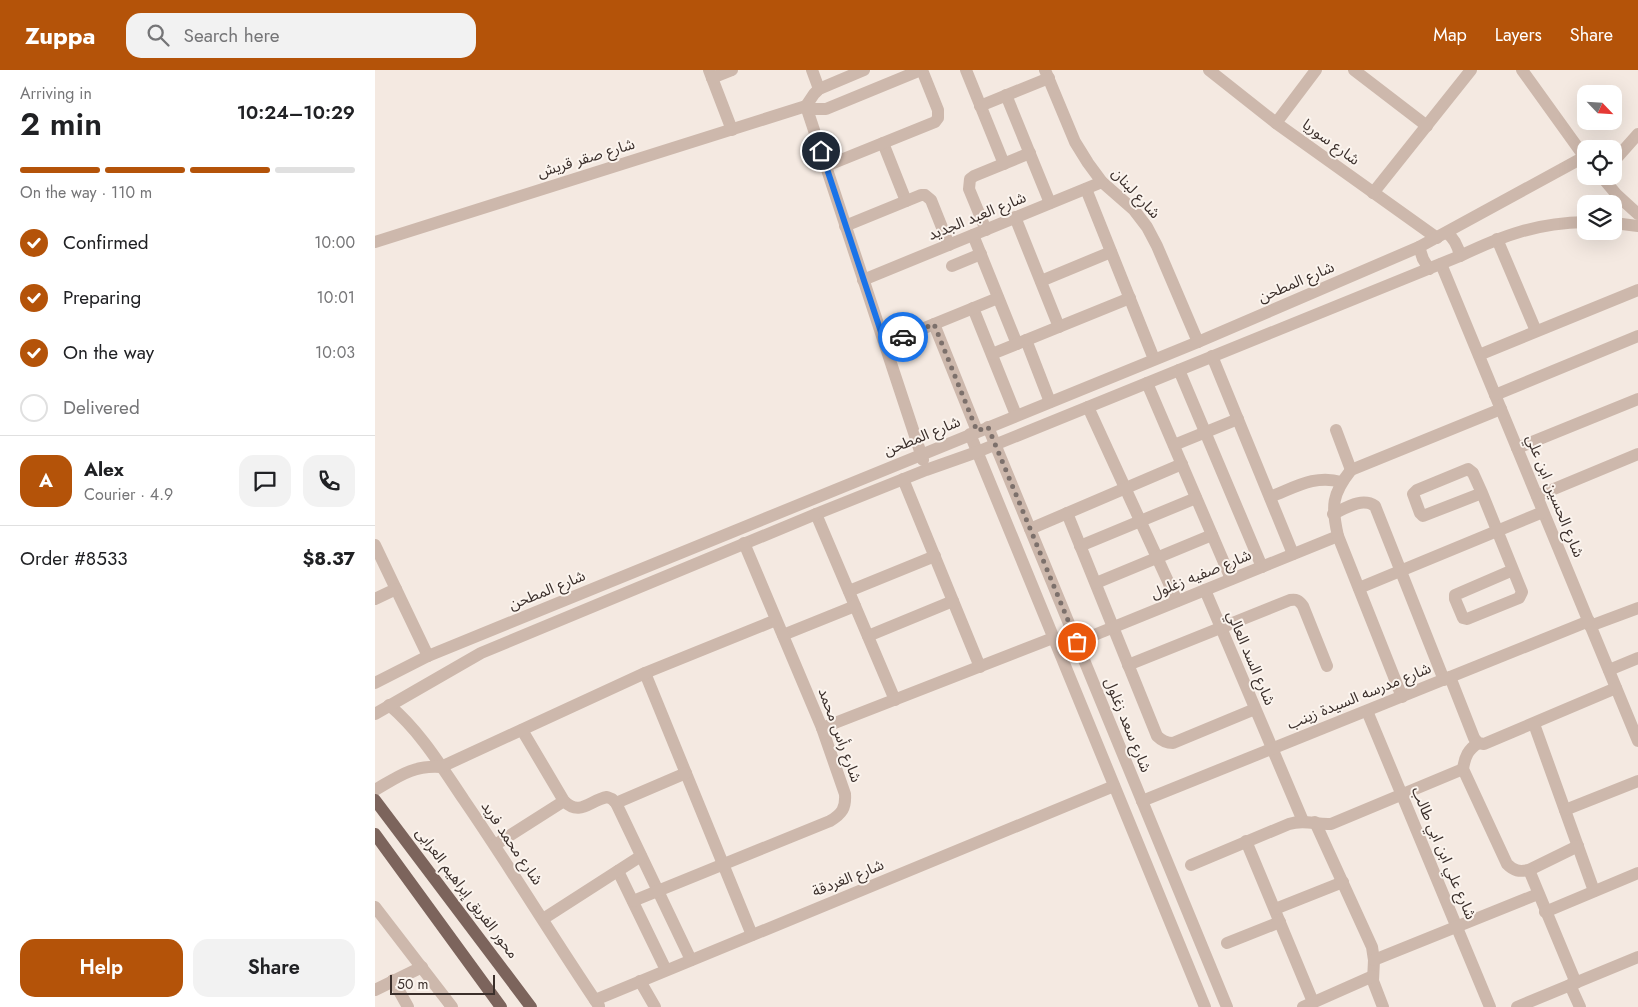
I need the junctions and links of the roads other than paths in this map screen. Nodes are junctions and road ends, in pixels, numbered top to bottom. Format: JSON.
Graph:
{"nodes":[{"id":1,"x":732,"y":70,"type":"edge"},
{"id":2,"x":812,"y":70,"type":"edge"},
{"id":3,"x":862,"y":70,"type":"edge"},
{"id":4,"x":921,"y":70,"type":"edge"},
{"id":5,"x":966,"y":70,"type":"edge"},
{"id":6,"x":1209,"y":70,"type":"edge"},
{"id":7,"x":1316,"y":70,"type":"edge"},
{"id":8,"x":1471,"y":70,"type":"edge"},
{"id":9,"x":1522,"y":70,"type":"edge"},
{"id":10,"x":1362,"y":72,"type":"edge"},
{"id":11,"x":711,"y":74,"type":"edge"},
{"id":12,"x":1047,"y":74,"type":"edge"},
{"id":13,"x":819,"y":90,"type":"junction"},
{"id":14,"x":1006,"y":95,"type":"junction"},
{"id":15,"x":806,"y":106,"type":"junction"},
{"id":16,"x":980,"y":106,"type":"junction"},
{"id":17,"x":1276,"y":122,"type":"junction"},
{"id":18,"x":1427,"y":126,"type":"junction"},
{"id":19,"x":732,"y":130,"type":"junction"},
{"id":20,"x":1638,"y":134,"type":"edge"},
{"id":21,"x":883,"y":143,"type":"junction"},
{"id":22,"x":1577,"y":147,"type":"edge"},
{"id":23,"x":1622,"y":152,"type":"edge"},
{"id":24,"x":1030,"y":153,"type":"junction"},
{"id":25,"x":1577,"y":162,"type":"edge"},
{"id":26,"x":1004,"y":164,"type":"junction"},
{"id":27,"x":826,"y":166,"type":"junction"},
{"id":28,"x":1102,"y":182,"type":"junction"},
{"id":29,"x":1609,"y":185,"type":"edge"},
{"id":30,"x":1086,"y":189,"type":"junction"},
{"id":31,"x":1373,"y":193,"type":"junction"},
{"id":32,"x":907,"y":201,"type":"junction"},
{"id":33,"x":1050,"y":203,"type":"junction"},
{"id":34,"x":1638,"y":214,"type":"edge"},
{"id":35,"x":1015,"y":217,"type":"junction"},
{"id":36,"x":1577,"y":222,"type":"edge"},
{"id":37,"x":1622,"y":224,"type":"edge"},
{"id":38,"x":845,"y":226,"type":"junction"},
{"id":39,"x":1638,"y":226,"type":"edge"},
{"id":40,"x":985,"y":230,"type":"junction"},
{"id":41,"x":973,"y":235,"type":"junction"},
{"id":42,"x":1442,"y":235,"type":"junction"},
{"id":43,"x":1497,"y":238,"type":"junction"},
{"id":44,"x":375,"y":242,"type":"edge"},
{"id":45,"x":949,"y":245,"type":"junction"},
{"id":46,"x":1419,"y":247,"type":"junction"},
{"id":47,"x":1111,"y":252,"type":"junction"},
{"id":48,"x":981,"y":254,"type":"junction"},
{"id":49,"x":1460,"y":256,"type":"junction"},
{"id":50,"x":952,"y":266,"type":"dead end"},
{"id":51,"x":1435,"y":266,"type":"junction"},
{"id":52,"x":863,"y":280,"type":"junction"},
{"id":53,"x":1041,"y":281,"type":"junction"},
{"id":54,"x":1638,"y":290,"type":"edge"},
{"id":55,"x":998,"y":298,"type":"junction"},
{"id":56,"x":1130,"y":298,"type":"junction"},
{"id":57,"x":973,"y":308,"type":"junction"},
{"id":58,"x":934,"y":324,"type":"junction"},
{"id":59,"x":1059,"y":327,"type":"junction"},
{"id":60,"x":1536,"y":331,"type":"junction"},
{"id":61,"x":1638,"y":336,"type":"edge"},
{"id":62,"x":1021,"y":342,"type":"junction"},
{"id":63,"x":1198,"y":342,"type":"junction"},
{"id":64,"x":885,"y":344,"type":"junction"},
{"id":65,"x":992,"y":354,"type":"junction"},
{"id":66,"x":1479,"y":355,"type":"junction"},
{"id":67,"x":1212,"y":356,"type":"junction"},
{"id":68,"x":1154,"y":360,"type":"junction"},
{"id":69,"x":1179,"y":370,"type":"junction"},
{"id":70,"x":1147,"y":383,"type":"junction"},
{"id":71,"x":1495,"y":395,"type":"junction"},
{"id":72,"x":1638,"y":398,"type":"edge"},
{"id":73,"x":1050,"y":402,"type":"junction"},
{"id":74,"x":1088,"y":407,"type":"junction"},
{"id":75,"x":1501,"y":409,"type":"junction"},
{"id":76,"x":1016,"y":415,"type":"junction"},
{"id":77,"x":1238,"y":419,"type":"junction"},
{"id":78,"x":1336,"y":430,"type":"dead end"},
{"id":79,"x":978,"y":431,"type":"junction"},
{"id":80,"x":1205,"y":432,"type":"junction"},
{"id":81,"x":995,"y":444,"type":"junction"},
{"id":82,"x":1174,"y":445,"type":"junction"},
{"id":83,"x":1517,"y":448,"type":"junction"},
{"id":84,"x":977,"y":452,"type":"junction"},
{"id":85,"x":921,"y":454,"type":"junction"},
{"id":86,"x":1638,"y":454,"type":"edge"},
{"id":87,"x":1182,"y":464,"type":"junction"},
{"id":88,"x":926,"y":470,"type":"junction"},
{"id":89,"x":1351,"y":470,"type":"junction"},
{"id":90,"x":903,"y":479,"type":"junction"},
{"id":91,"x":1341,"y":482,"type":"junction"},
{"id":92,"x":1125,"y":488,"type":"junction"},
{"id":93,"x":1482,"y":493,"type":"junction"},
{"id":94,"x":1537,"y":496,"type":"junction"},
{"id":95,"x":1270,"y":497,"type":"junction"},
{"id":96,"x":1197,"y":498,"type":"junction"},
{"id":97,"x":1543,"y":512,"type":"junction"},
{"id":98,"x":1067,"y":513,"type":"junction"},
{"id":99,"x":816,"y":514,"type":"junction"},
{"id":100,"x":1333,"y":514,"type":"junction"},
{"id":101,"x":1141,"y":521,"type":"junction"},
{"id":102,"x":1030,"y":529,"type":"junction"},
{"id":103,"x":1497,"y":531,"type":"junction"},
{"id":104,"x":1213,"y":535,"type":"junction"},
{"id":105,"x":1338,"y":536,"type":"junction"},
{"id":106,"x":744,"y":543,"type":"junction"},
{"id":107,"x":375,"y":545,"type":"edge"},
{"id":108,"x":1080,"y":546,"type":"junction"},
{"id":109,"x":1293,"y":554,"type":"junction"},
{"id":110,"x":935,"y":556,"type":"junction"},
{"id":111,"x":1157,"y":558,"type":"junction"},
{"id":112,"x":1262,"y":566,"type":"junction"},
{"id":113,"x":1401,"y":570,"type":"junction"},
{"id":114,"x":1513,"y":570,"type":"junction"},
{"id":115,"x":1231,"y":579,"type":"junction"},
{"id":116,"x":1096,"y":584,"type":"junction"},
{"id":117,"x":1359,"y":588,"type":"junction"},
{"id":118,"x":395,"y":589,"type":"junction"},
{"id":119,"x":1205,"y":590,"type":"junction"},
{"id":120,"x":849,"y":591,"type":"junction"},
{"id":121,"x":375,"y":599,"type":"edge"},
{"id":122,"x":953,"y":601,"type":"junction"},
{"id":123,"x":1177,"y":601,"type":"junction"},
{"id":124,"x":855,"y":606,"type":"junction"},
{"id":125,"x":1638,"y":608,"type":"edge"},
{"id":126,"x":776,"y":620,"type":"junction"},
{"id":127,"x":1590,"y":624,"type":"junction"},
{"id":128,"x":1113,"y":627,"type":"junction"},
{"id":129,"x":1221,"y":627,"type":"junction"},
{"id":130,"x":783,"y":635,"type":"junction"},
{"id":131,"x":867,"y":636,"type":"junction"},
{"id":132,"x":1053,"y":638,"type":"junction"},
{"id":133,"x":1077,"y":642,"type":"junction"},
{"id":134,"x":429,"y":656,"type":"junction"},
{"id":135,"x":1638,"y":658,"type":"edge"},
{"id":136,"x":1129,"y":665,"type":"junction"},
{"id":137,"x":1327,"y":666,"type":"dead end"},
{"id":138,"x":979,"y":667,"type":"junction"},
{"id":139,"x":1609,"y":670,"type":"junction"},
{"id":140,"x":645,"y":673,"type":"junction"},
{"id":141,"x":1447,"y":678,"type":"junction"},
{"id":142,"x":375,"y":683,"type":"edge"},
{"id":143,"x":1616,"y":688,"type":"junction"},
{"id":144,"x":1402,"y":697,"type":"junction"},
{"id":145,"x":895,"y":700,"type":"junction"},
{"id":146,"x":389,"y":706,"type":"junction"},
{"id":147,"x":1255,"y":709,"type":"junction"},
{"id":148,"x":1367,"y":711,"type":"junction"},
{"id":149,"x":375,"y":714,"type":"edge"},
{"id":150,"x":1534,"y":724,"type":"junction"},
{"id":151,"x":822,"y":728,"type":"junction"},
{"id":152,"x":522,"y":730,"type":"junction"},
{"id":153,"x":1638,"y":741,"type":"edge"},
{"id":154,"x":1478,"y":743,"type":"junction"},
{"id":155,"x":1273,"y":749,"type":"junction"},
{"id":156,"x":441,"y":767,"type":"junction"},
{"id":157,"x":1463,"y":769,"type":"junction"},
{"id":158,"x":686,"y":773,"type":"junction"},
{"id":159,"x":1638,"y":780,"type":"edge"},
{"id":160,"x":1114,"y":786,"type":"junction"},
{"id":161,"x":375,"y":790,"type":"edge"},
{"id":162,"x":1401,"y":794,"type":"junction"},
{"id":163,"x":375,"y":800,"type":"edge"},
{"id":164,"x":564,"y":800,"type":"junction"},
{"id":165,"x":1142,"y":801,"type":"junction"},
{"id":166,"x":616,"y":803,"type":"junction"},
{"id":167,"x":1565,"y":810,"type":"junction"},
{"id":168,"x":1309,"y":822,"type":"junction"},
{"id":169,"x":375,"y":834,"type":"edge"},
{"id":170,"x":1246,"y":842,"type":"junction"},
{"id":171,"x":495,"y":846,"type":"junction"},
{"id":172,"x":1578,"y":846,"type":"junction"},
{"id":173,"x":641,"y":856,"type":"junction"},
{"id":174,"x":723,"y":864,"type":"junction"},
{"id":175,"x":1191,"y":865,"type":"dead end"},
{"id":176,"x":1529,"y":870,"type":"junction"},
{"id":177,"x":618,"y":871,"type":"junction"},
{"id":178,"x":1638,"y":873,"type":"edge"},
{"id":179,"x":1343,"y":882,"type":"junction"},
{"id":180,"x":658,"y":891,"type":"junction"},
{"id":181,"x":1594,"y":891,"type":"junction"},
{"id":182,"x":1539,"y":894,"type":"junction"},
{"id":183,"x":633,"y":901,"type":"junction"},
{"id":184,"x":375,"y":907,"type":"edge"},
{"id":185,"x":1275,"y":909,"type":"junction"},
{"id":186,"x":1545,"y":912,"type":"junction"},
{"id":187,"x":543,"y":919,"type":"junction"},
{"id":188,"x":1280,"y":922,"type":"junction"},
{"id":189,"x":1457,"y":927,"type":"junction"},
{"id":190,"x":752,"y":935,"type":"junction"},
{"id":191,"x":1227,"y":943,"type":"dead end"},
{"id":192,"x":1638,"y":957,"type":"edge"},
{"id":193,"x":691,"y":960,"type":"junction"},
{"id":194,"x":1374,"y":960,"type":"junction"},
{"id":195,"x":421,"y":967,"type":"junction"},
{"id":196,"x":666,"y":970,"type":"junction"},
{"id":197,"x":1373,"y":976,"type":"junction"},
{"id":198,"x":393,"y":980,"type":"junction"},
{"id":199,"x":640,"y":981,"type":"junction"},
{"id":200,"x":1573,"y":984,"type":"junction"},
{"id":201,"x":375,"y":990,"type":"edge"},
{"id":202,"x":597,"y":1004,"type":"edge"},
{"id":203,"x":1308,"y":1005,"type":"edge"},
{"id":204,"x":408,"y":1007,"type":"edge"},
{"id":205,"x":452,"y":1007,"type":"edge"},
{"id":206,"x":501,"y":1007,"type":"edge"},
{"id":207,"x":531,"y":1007,"type":"edge"},
{"id":208,"x":655,"y":1007,"type":"edge"},
{"id":209,"x":1205,"y":1007,"type":"edge"},
{"id":210,"x":1227,"y":1007,"type":"edge"},
{"id":211,"x":1383,"y":1007,"type":"edge"},
{"id":212,"x":1490,"y":1007,"type":"edge"},
{"id":213,"x":1517,"y":1007,"type":"edge"},
{"id":214,"x":1580,"y":1007,"type":"edge"}],
"edges":[{"from":1,"to":11,"type":"street"},
{"from":2,"to":13,"type":"street"},
{"from":3,"to":13,"type":"street"},
{"from":4,"to":15,"type":"street","name":"شارع صقر قريش"},
{"from":4,"to":21,"type":"street"},
{"from":5,"to":16,"type":"street"},
{"from":6,"to":17,"type":"street","name":"شارع سوريا"},
{"from":7,"to":17,"type":"street"},
{"from":8,"to":18,"type":"street"},
{"from":9,"to":22,"type":"street"},
{"from":10,"to":18,"type":"street"},
{"from":11,"to":19,"type":"street"},
{"from":12,"to":14,"type":"street"},
{"from":12,"to":28,"type":"street","name":"شارع لبنان"},
{"from":13,"to":15,"type":"street"},
{"from":14,"to":16,"type":"street"},
{"from":14,"to":24,"type":"street"},
{"from":15,"to":19,"type":"street","name":"شارع صقر قريش"},
{"from":15,"to":27,"type":"street"},
{"from":16,"to":26,"type":"street"},
{"from":17,"to":31,"type":"street","name":"شارع سوريا"},
{"from":18,"to":31,"type":"street"},
{"from":19,"to":44,"type":"street","name":"شارع صقر قريش"},
{"from":20,"to":23,"type":"street"},
{"from":21,"to":27,"type":"street"},
{"from":21,"to":32,"type":"street"},
{"from":24,"to":26,"type":"street"},
{"from":24,"to":33,"type":"street"},
{"from":25,"to":42,"type":"street","name":"شارع المطحن"},
{"from":26,"to":40,"type":"street"},
{"from":27,"to":38,"type":"street"},
{"from":28,"to":30,"type":"street","name":"شارع العبد الجديد"},
{"from":28,"to":63,"type":"street","name":"شارع لبنان"},
{"from":29,"to":34,"type":"street"},
{"from":30,"to":33,"type":"street","name":"شارع العبد الجديد"},
{"from":30,"to":47,"type":"street"},
{"from":31,"to":42,"type":"street","name":"شارع سوريا"},
{"from":32,"to":38,"type":"street"},
{"from":32,"to":45,"type":"street"},
{"from":33,"to":35,"type":"street","name":"شارع العبد الجديد"},
{"from":35,"to":40,"type":"street","name":"شارع العبد الجديد"},
{"from":35,"to":53,"type":"street"},
{"from":36,"to":43,"type":"street"},
{"from":37,"to":39,"type":"street"},
{"from":38,"to":52,"type":"street"},
{"from":40,"to":41,"type":"street","name":"شارع العبد الجديد"},
{"from":41,"to":45,"type":"street","name":"شارع العبد الجديد"},
{"from":41,"to":48,"type":"street"},
{"from":42,"to":46,"type":"street","name":"شارع المطحن"},
{"from":42,"to":49,"type":"street"},
{"from":43,"to":49,"type":"street"},
{"from":43,"to":60,"type":"street"},
{"from":45,"to":52,"type":"street","name":"شارع العبد الجديد"},
{"from":46,"to":51,"type":"street","name":"شارع الحسين ابن علي"},
{"from":46,"to":63,"type":"street","name":"شارع المطحن"},
{"from":47,"to":53,"type":"street"},
{"from":47,"to":56,"type":"street"},
{"from":48,"to":50,"type":"street"},
{"from":48,"to":55,"type":"street"},
{"from":49,"to":51,"type":"street"},
{"from":51,"to":66,"type":"street","name":"شارع الحسين ابن علي"},
{"from":51,"to":67,"type":"street"},
{"from":52,"to":64,"type":"street"},
{"from":53,"to":59,"type":"street"},
{"from":54,"to":60,"type":"street"},
{"from":55,"to":57,"type":"street"},
{"from":55,"to":62,"type":"street"},
{"from":56,"to":59,"type":"street"},
{"from":56,"to":68,"type":"street"},
{"from":57,"to":58,"type":"street"},
{"from":57,"to":65,"type":"street"},
{"from":58,"to":64,"type":"street"},
{"from":58,"to":79,"type":"street"},
{"from":59,"to":62,"type":"street"},
{"from":60,"to":66,"type":"street"},
{"from":61,"to":71,"type":"street"},
{"from":62,"to":65,"type":"street"},
{"from":62,"to":73,"type":"street"},
{"from":63,"to":68,"type":"street","name":"شارع المطحن"},
{"from":64,"to":85,"type":"street"},
{"from":65,"to":76,"type":"street"},
{"from":66,"to":71,"type":"street","name":"شارع الحسين ابن علي"},
{"from":67,"to":69,"type":"street"},
{"from":67,"to":77,"type":"street"},
{"from":68,"to":73,"type":"street","name":"شارع المطحن"},
{"from":69,"to":70,"type":"street"},
{"from":69,"to":80,"type":"street"},
{"from":70,"to":74,"type":"street"},
{"from":70,"to":82,"type":"street"},
{"from":71,"to":75,"type":"street","name":"شارع الحسين ابن علي"},
{"from":72,"to":83,"type":"street"},
{"from":73,"to":76,"type":"street","name":"شارع المطحن"},
{"from":74,"to":81,"type":"street"},
{"from":74,"to":92,"type":"street"},
{"from":75,"to":83,"type":"street","name":"شارع الحسين ابن علي"},
{"from":75,"to":89,"type":"street"},
{"from":76,"to":79,"type":"street","name":"شارع المطحن"},
{"from":77,"to":80,"type":"street"},
{"from":77,"to":95,"type":"street"},
{"from":78,"to":89,"type":"street"},
{"from":79,"to":81,"type":"street","name":"شارع سعد زغلول"},
{"from":79,"to":84,"type":"street"},
{"from":79,"to":85,"type":"street","name":"شارع المطحن"},
{"from":80,"to":82,"type":"street"},
{"from":80,"to":112,"type":"street"},
{"from":81,"to":84,"type":"street"},
{"from":81,"to":102,"type":"street","name":"شارع سعد زغلول"},
{"from":82,"to":87,"type":"street"},
{"from":83,"to":94,"type":"street","name":"شارع الحسين ابن علي"},
{"from":84,"to":88,"type":"street"},
{"from":84,"to":132,"type":"street"},
{"from":85,"to":88,"type":"street"},
{"from":85,"to":134,"type":"street","name":"شارع المطحن"},
{"from":86,"to":94,"type":"street"},
{"from":87,"to":92,"type":"street"},
{"from":87,"to":96,"type":"street"},
{"from":88,"to":90,"type":"street"},
{"from":89,"to":91,"type":"street"},
{"from":90,"to":99,"type":"street"},
{"from":90,"to":110,"type":"street"},
{"from":91,"to":95,"type":"street"},
{"from":91,"to":100,"type":"street"},
{"from":92,"to":98,"type":"street"},
{"from":92,"to":101,"type":"street"},
{"from":93,"to":93,"type":"street"},
{"from":93,"to":103,"type":"street"},
{"from":94,"to":97,"type":"street","name":"شارع الحسين ابن علي"},
{"from":95,"to":109,"type":"street"},
{"from":96,"to":101,"type":"street"},
{"from":96,"to":104,"type":"street"},
{"from":97,"to":103,"type":"street"},
{"from":97,"to":127,"type":"street","name":"شارع الحسين ابن علي"},
{"from":98,"to":102,"type":"street"},
{"from":98,"to":108,"type":"street"},
{"from":99,"to":106,"type":"street"},
{"from":99,"to":120,"type":"street"},
{"from":100,"to":105,"type":"street"},
{"from":100,"to":113,"type":"street"},
{"from":101,"to":108,"type":"street"},
{"from":101,"to":111,"type":"street"},
{"from":102,"to":133,"type":"street","name":"شارع سعد زغلول"},
{"from":103,"to":113,"type":"street"},
{"from":103,"to":114,"type":"street"},
{"from":104,"to":111,"type":"street"},
{"from":104,"to":115,"type":"street"},
{"from":105,"to":109,"type":"street","name":"شارع صفيه زغلول"},
{"from":105,"to":117,"type":"street"},
{"from":106,"to":126,"type":"street","name":"شارع رأس محمد"},
{"from":106,"to":146,"type":"street"},
{"from":107,"to":118,"type":"street"},
{"from":108,"to":116,"type":"street"},
{"from":109,"to":112,"type":"street","name":"شارع صفيه زغلول"},
{"from":110,"to":120,"type":"street"},
{"from":110,"to":122,"type":"street"},
{"from":111,"to":116,"type":"street"},
{"from":111,"to":123,"type":"street"},
{"from":112,"to":115,"type":"street","name":"شارع صفيه زغلول"},
{"from":113,"to":117,"type":"street"},
{"from":113,"to":141,"type":"street"},
{"from":114,"to":114,"type":"street"},
{"from":115,"to":119,"type":"street","name":"شارع صفيه زغلول"},
{"from":116,"to":128,"type":"street"},
{"from":117,"to":144,"type":"street"},
{"from":118,"to":121,"type":"street"},
{"from":118,"to":134,"type":"street"},
{"from":119,"to":123,"type":"street","name":"شارع صفيه زغلول"},
{"from":119,"to":129,"type":"street","name":"شارع السد العالي"},
{"from":120,"to":124,"type":"street"},
{"from":122,"to":131,"type":"street"},
{"from":122,"to":138,"type":"street"},
{"from":123,"to":128,"type":"street","name":"شارع صفيه زغلول"},
{"from":124,"to":130,"type":"street"},
{"from":124,"to":131,"type":"street"},
{"from":125,"to":127,"type":"street","name":"شارع مدرسه السيدة زينب"},
{"from":126,"to":130,"type":"street","name":"شارع رأس محمد"},
{"from":126,"to":140,"type":"street"},
{"from":127,"to":139,"type":"street","name":"شارع الحسين ابن علي"},
{"from":127,"to":141,"type":"street","name":"شارع مدرسه السيدة زينب"},
{"from":128,"to":133,"type":"street","name":"شارع صفيه زغلول"},
{"from":128,"to":136,"type":"street"},
{"from":129,"to":136,"type":"street"},
{"from":129,"to":137,"type":"street"},
{"from":129,"to":147,"type":"street","name":"شارع السد العالي"},
{"from":130,"to":151,"type":"street","name":"شارع رأس محمد"},
{"from":131,"to":145,"type":"street"},
{"from":132,"to":138,"type":"street"},
{"from":132,"to":160,"type":"street"},
{"from":133,"to":165,"type":"street","name":"شارع سعد زغلول"},
{"from":134,"to":142,"type":"street","name":"شارع المطحن"},
{"from":135,"to":139,"type":"street"},
{"from":136,"to":147,"type":"street"},
{"from":138,"to":145,"type":"street"},
{"from":139,"to":143,"type":"street","name":"شارع الحسين ابن علي"},
{"from":140,"to":152,"type":"street"},
{"from":140,"to":158,"type":"street"},
{"from":141,"to":144,"type":"street","name":"شارع مدرسه السيدة زينب"},
{"from":141,"to":154,"type":"street"},
{"from":143,"to":150,"type":"street"},
{"from":143,"to":153,"type":"street","name":"شارع الحسين ابن علي"},
{"from":144,"to":148,"type":"street","name":"شارع مدرسه السيدة زينب"},
{"from":145,"to":151,"type":"street"},
{"from":146,"to":149,"type":"street"},
{"from":146,"to":156,"type":"street","name":"شارع محمد فريد"},
{"from":147,"to":155,"type":"street","name":"شارع السد العالي"},
{"from":148,"to":155,"type":"street","name":"شارع مدرسه السيدة زينب"},
{"from":148,"to":162,"type":"street","name":"شارع علي ابن ابي طالب"},
{"from":150,"to":154,"type":"street"},
{"from":150,"to":167,"type":"street"},
{"from":151,"to":174,"type":"street","name":"شارع رأس محمد"},
{"from":152,"to":156,"type":"street"},
{"from":152,"to":164,"type":"street"},
{"from":154,"to":157,"type":"street"},
{"from":155,"to":165,"type":"street","name":"شارع مدرسه السيدة زينب"},
{"from":155,"to":168,"type":"street","name":"شارع السد العالي"},
{"from":156,"to":161,"type":"street"},
{"from":156,"to":171,"type":"street","name":"شارع محمد فريد"},
{"from":157,"to":162,"type":"street"},
{"from":157,"to":176,"type":"street"},
{"from":158,"to":166,"type":"street"},
{"from":158,"to":174,"type":"street"},
{"from":159,"to":167,"type":"street"},
{"from":160,"to":190,"type":"street","name":"شارع الغردقة"},
{"from":160,"to":209,"type":"street"},
{"from":162,"to":168,"type":"street"},
{"from":162,"to":189,"type":"street","name":"شارع علي ابن ابي طالب"},
{"from":163,"to":207,"type":"main road","name":"محور الفريق إبراهيم العرابى"},
{"from":164,"to":166,"type":"street"},
{"from":164,"to":171,"type":"street"},
{"from":165,"to":210,"type":"street","name":"شارع سعد زغلول"},
{"from":166,"to":173,"type":"street"},
{"from":167,"to":172,"type":"street"},
{"from":168,"to":170,"type":"street"},
{"from":168,"to":179,"type":"street","name":"شارع السد العالي"},
{"from":169,"to":206,"type":"main road"},
{"from":170,"to":175,"type":"street"},
{"from":170,"to":185,"type":"street"},
{"from":171,"to":187,"type":"street","name":"شارع محمد فريد"},
{"from":172,"to":176,"type":"street"},
{"from":172,"to":181,"type":"street"},
{"from":173,"to":177,"type":"street"},
{"from":173,"to":180,"type":"street"},
{"from":174,"to":180,"type":"street","name":"شارع رأس محمد"},
{"from":174,"to":190,"type":"street"},
{"from":176,"to":182,"type":"street"},
{"from":177,"to":183,"type":"street"},
{"from":177,"to":187,"type":"street"},
{"from":178,"to":181,"type":"street"},
{"from":179,"to":185,"type":"street"},
{"from":179,"to":194,"type":"street","name":"شارع السد العالي"},
{"from":180,"to":183,"type":"street","name":"شارع رأس محمد"},
{"from":180,"to":193,"type":"street"},
{"from":181,"to":186,"type":"street"},
{"from":182,"to":186,"type":"street"},
{"from":182,"to":189,"type":"street"},
{"from":183,"to":196,"type":"street"},
{"from":184,"to":195,"type":"street"},
{"from":185,"to":188,"type":"street"},
{"from":186,"to":200,"type":"street"},
{"from":187,"to":202,"type":"street","name":"شارع محمد فريد"},
{"from":188,"to":191,"type":"street"},
{"from":188,"to":203,"type":"street"},
{"from":189,"to":194,"type":"street"},
{"from":189,"to":212,"type":"street","name":"شارع علي ابن ابي طالب"},
{"from":190,"to":193,"type":"street","name":"شارع الغردقة"},
{"from":192,"to":200,"type":"street"},
{"from":193,"to":196,"type":"street","name":"شارع الغردقة"},
{"from":194,"to":197,"type":"street","name":"شارع السد العالي"},
{"from":195,"to":198,"type":"street"},
{"from":195,"to":205,"type":"street"},
{"from":196,"to":199,"type":"street","name":"شارع الغردقة"},
{"from":197,"to":203,"type":"street"},
{"from":197,"to":211,"type":"street","name":"شارع السد العالي"},
{"from":198,"to":201,"type":"street"},
{"from":198,"to":204,"type":"street"},
{"from":199,"to":202,"type":"street","name":"شارع الغردقة"},
{"from":199,"to":208,"type":"street"},
{"from":200,"to":213,"type":"street"},
{"from":200,"to":214,"type":"street"}]}
